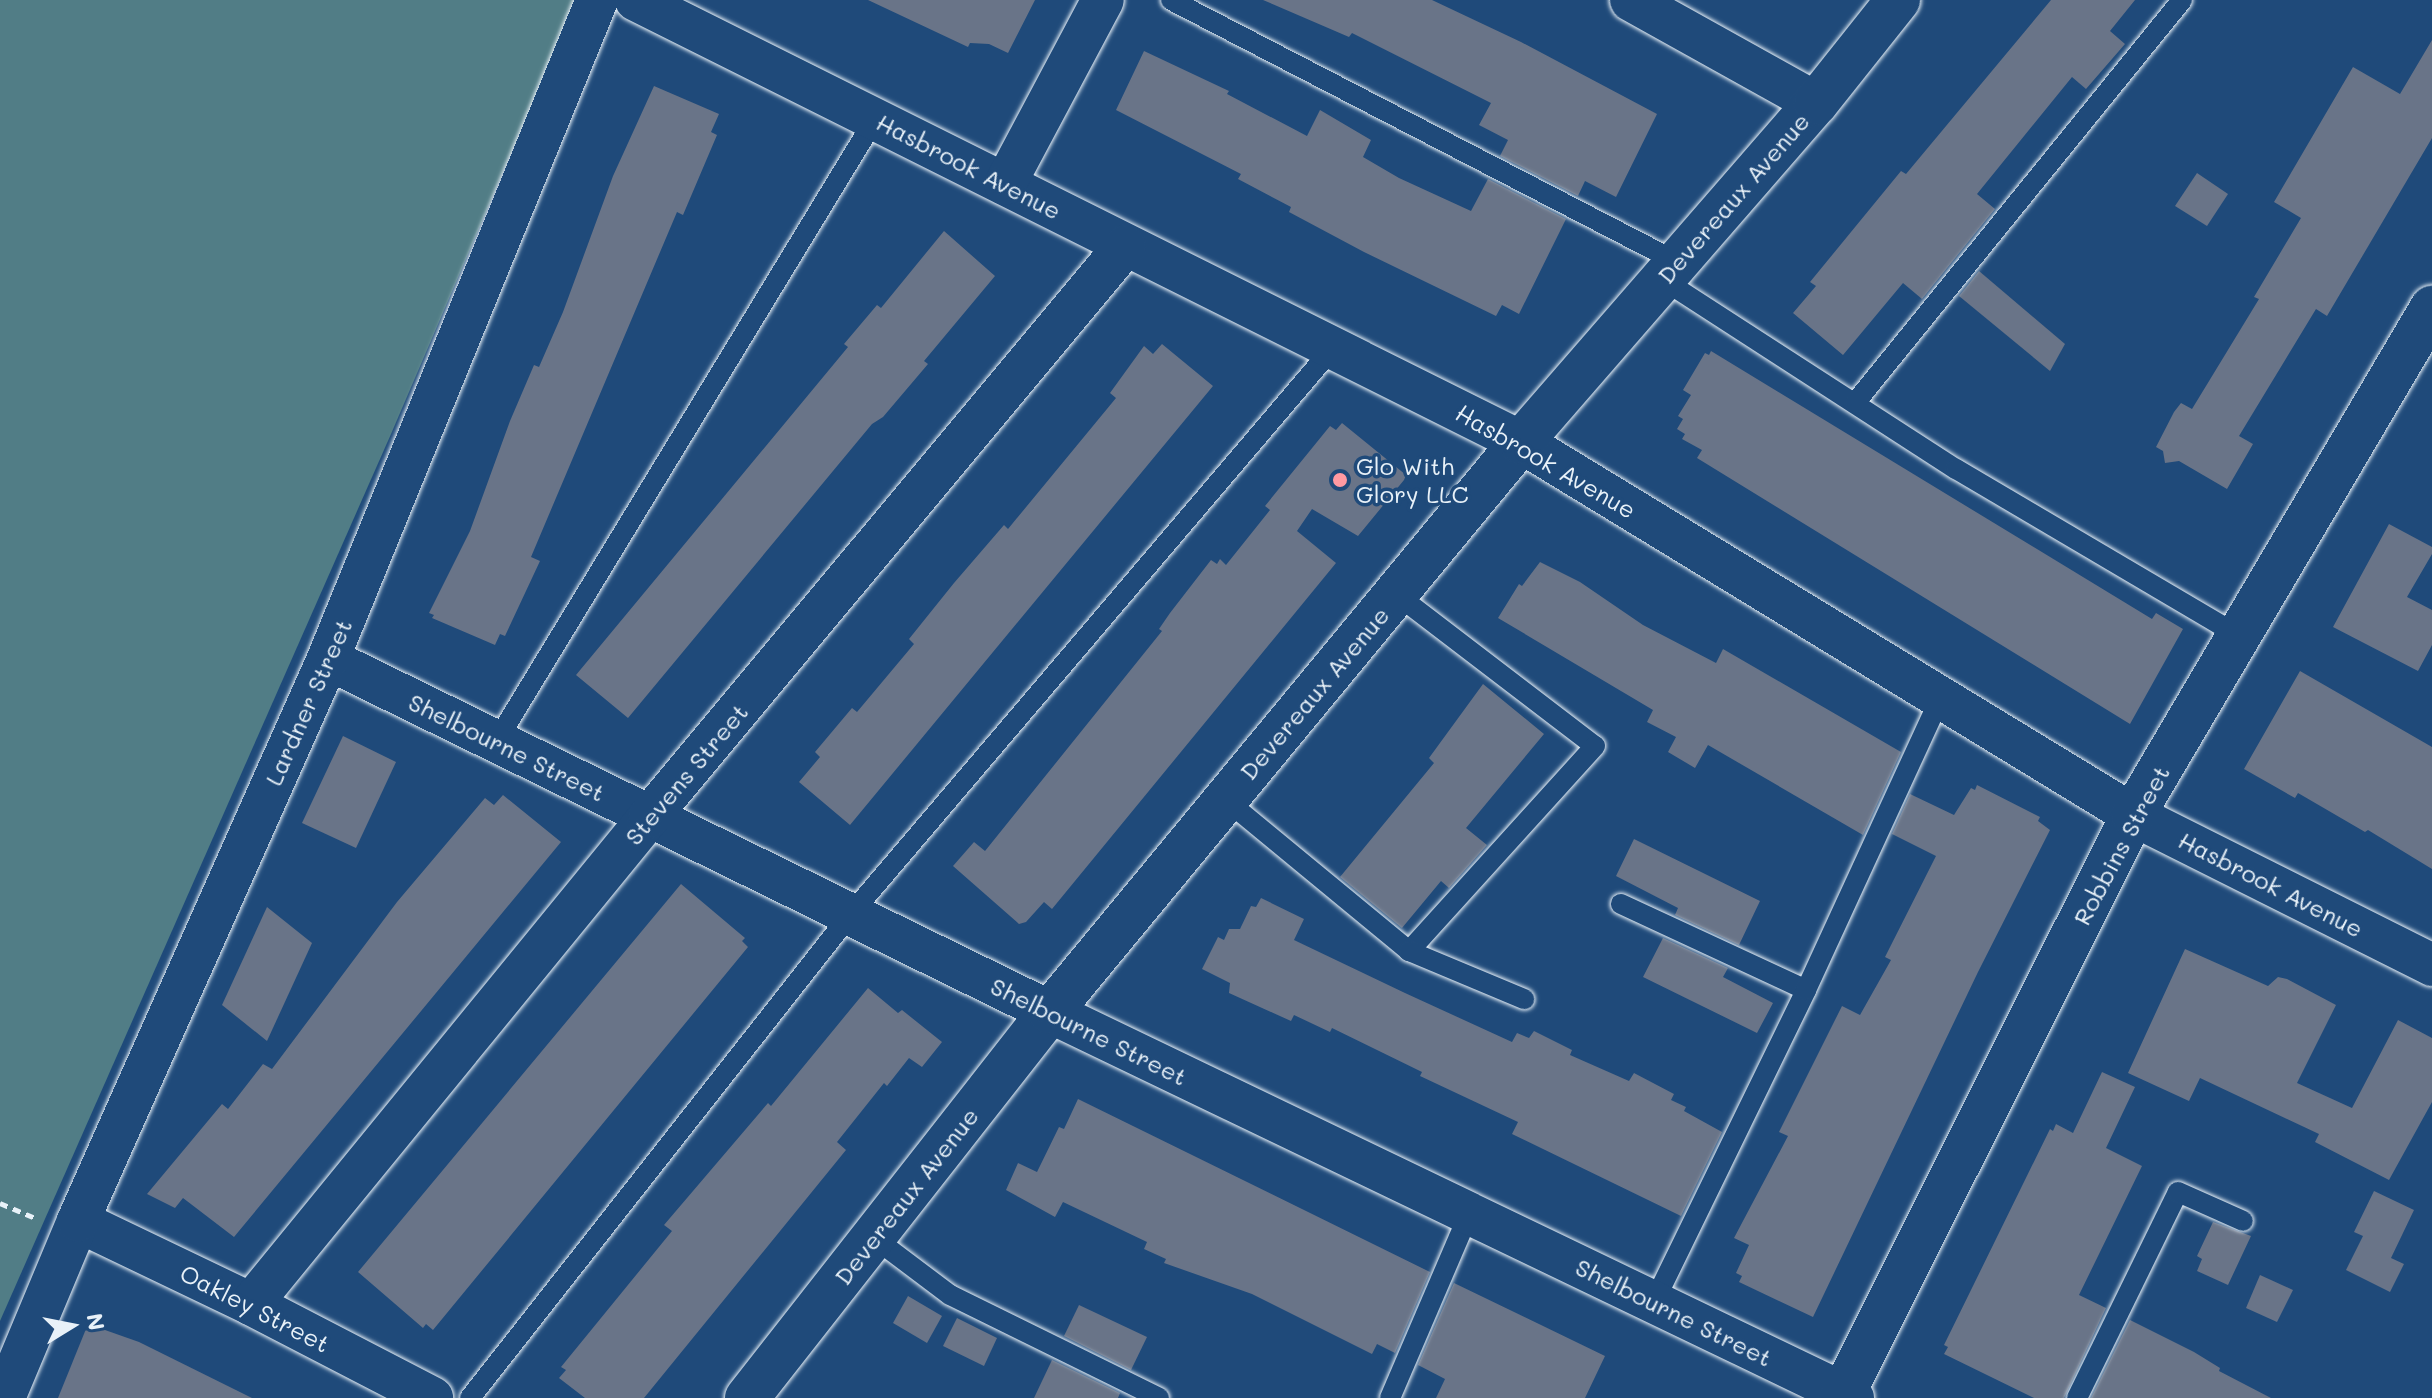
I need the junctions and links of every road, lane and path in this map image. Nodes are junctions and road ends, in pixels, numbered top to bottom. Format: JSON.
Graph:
{"nodes":[{"id":1,"x":597,"y":0,"type":"edge"},
{"id":2,"x":636,"y":0,"type":"edge"},
{"id":3,"x":1103,"y":0,"type":"edge"},
{"id":4,"x":1171,"y":0,"type":"edge"},
{"id":5,"x":1631,"y":0,"type":"edge"},
{"id":6,"x":1898,"y":0,"type":"edge"},
{"id":7,"x":2182,"y":0,"type":"edge"},
{"id":8,"x":1816,"y":103,"type":"junction"},
{"id":9,"x":875,"y":119,"type":"junction"},
{"id":10,"x":1005,"y":184,"type":"junction"},
{"id":11,"x":1125,"y":246,"type":"junction"},
{"id":12,"x":1670,"y":271,"type":"junction"},
{"id":13,"x":2432,"y":308,"type":"edge"},
{"id":14,"x":1332,"y":349,"type":"junction"},
{"id":15,"x":1855,"y":403,"type":"junction"},
{"id":16,"x":1521,"y":442,"type":"junction"},
{"id":17,"x":1396,"y":594,"type":"junction"},
{"id":18,"x":2239,"y":636,"type":"junction"},
{"id":19,"x":328,"y":659,"type":"junction"},
{"id":20,"x":1940,"y":698,"type":"junction"},
{"id":21,"x":496,"y":742,"type":"junction"},
{"id":22,"x":1226,"y":800,"type":"junction"},
{"id":23,"x":2133,"y":815,"type":"junction"},
{"id":24,"x":649,"y":817,"type":"junction"},
{"id":25,"x":1621,"y":904,"type":"dead end"},
{"id":26,"x":850,"y":915,"type":"junction"},
{"id":27,"x":1409,"y":951,"type":"junction"},
{"id":28,"x":2432,"y":965,"type":"edge"},
{"id":29,"x":1806,"y":990,"type":"junction"},
{"id":30,"x":1524,"y":999,"type":"dead end"},
{"id":31,"x":1050,"y":1012,"type":"junction"},
{"id":32,"x":0,"y":1203,"type":"edge"},
{"id":33,"x":1469,"y":1214,"type":"junction"},
{"id":34,"x":60,"y":1221,"type":"junction"},
{"id":35,"x":2243,"y":1221,"type":"dead end"},
{"id":36,"x":873,"y":1237,"type":"junction"},
{"id":37,"x":1654,"y":1302,"type":"junction"},
{"id":38,"x":251,"y":1304,"type":"junction"},
{"id":39,"x":1846,"y":1396,"type":"edge"},
{"id":40,"x":4,"y":1398,"type":"edge"},
{"id":41,"x":432,"y":1398,"type":"edge"},
{"id":42,"x":470,"y":1398,"type":"edge"},
{"id":43,"x":747,"y":1398,"type":"edge"},
{"id":44,"x":1159,"y":1398,"type":"edge"},
{"id":45,"x":1390,"y":1398,"type":"edge"},
{"id":46,"x":2077,"y":1398,"type":"edge"}],
"edges":[{"from":1,"to":19,"type":"street","name":"Lardner Street"},
{"from":2,"to":9,"type":"street","name":"Hasbrook Avenue"},
{"from":3,"to":10,"type":"street"},
{"from":4,"to":12,"type":"lane"},
{"from":5,"to":8,"type":"street"},
{"from":6,"to":8,"type":"street","name":"Devereaux Avenue"},
{"from":7,"to":15,"type":"lane"},
{"from":8,"to":12,"type":"street","name":"Devereaux Avenue"},
{"from":9,"to":10,"type":"street","name":"Hasbrook Avenue"},
{"from":9,"to":21,"type":"lane"},
{"from":10,"to":11,"type":"street","name":"Hasbrook Avenue"},
{"from":11,"to":14,"type":"street","name":"Hasbrook Avenue"},
{"from":11,"to":24,"type":"street","name":"Stevens Street"},
{"from":12,"to":15,"type":"lane"},
{"from":12,"to":16,"type":"street","name":"Devereaux Avenue"},
{"from":13,"to":18,"type":"street","name":"Robbins Street"},
{"from":14,"to":16,"type":"street","name":"Hasbrook Avenue"},
{"from":14,"to":26,"type":"lane"},
{"from":15,"to":18,"type":"lane"},
{"from":16,"to":17,"type":"street","name":"Devereaux Avenue"},
{"from":16,"to":20,"type":"street","name":"Hasbrook Avenue"},
{"from":17,"to":22,"type":"street","name":"Devereaux Avenue"},
{"from":17,"to":27,"type":"lane"},
{"from":18,"to":23,"type":"street","name":"Robbins Street"},
{"from":19,"to":21,"type":"street","name":"Shelbourne Street"},
{"from":19,"to":34,"type":"street","name":"Lardner Street"},
{"from":20,"to":23,"type":"street","name":"Hasbrook Avenue"},
{"from":20,"to":29,"type":"lane"},
{"from":21,"to":24,"type":"street","name":"Shelbourne Street"},
{"from":22,"to":27,"type":"lane"},
{"from":22,"to":31,"type":"street","name":"Devereaux Avenue"},
{"from":23,"to":28,"type":"street","name":"Hasbrook Avenue"},
{"from":23,"to":39,"type":"street","name":"Robbins Street"},
{"from":24,"to":26,"type":"street","name":"Shelbourne Street"},
{"from":24,"to":38,"type":"street","name":"Stevens Street"},
{"from":25,"to":29,"type":"lane"},
{"from":26,"to":31,"type":"street","name":"Shelbourne Street"},
{"from":26,"to":42,"type":"lane"},
{"from":27,"to":30,"type":"lane"},
{"from":29,"to":37,"type":"lane"},
{"from":31,"to":33,"type":"street","name":"Shelbourne Street"},
{"from":31,"to":36,"type":"street","name":"Devereaux Avenue"},
{"from":32,"to":34,"type":"path"},
{"from":33,"to":37,"type":"street","name":"Shelbourne Street"},
{"from":33,"to":45,"type":"lane"},
{"from":34,"to":38,"type":"street","name":"Oakley Street"},
{"from":34,"to":40,"type":"street","name":"Lardner Street"},
{"from":35,"to":46,"type":"lane"},
{"from":36,"to":43,"type":"street","name":"Devereaux Avenue"},
{"from":36,"to":44,"type":"lane"},
{"from":37,"to":39,"type":"street","name":"Shelbourne Street"},
{"from":38,"to":41,"type":"street","name":"Oakley Street"}]}
